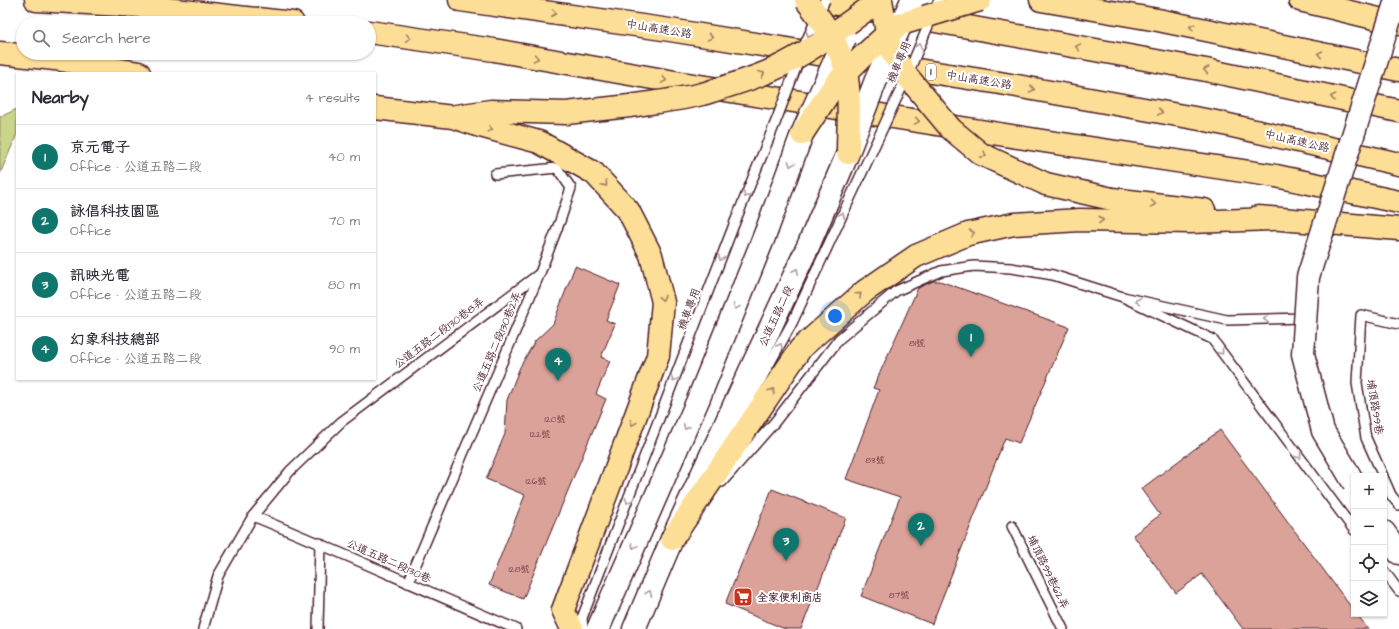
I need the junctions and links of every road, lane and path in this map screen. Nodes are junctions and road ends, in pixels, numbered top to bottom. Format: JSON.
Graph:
{"nodes":[{"id":1,"x":36,"y":0,"type":"edge"},
{"id":2,"x":460,"y":0,"type":"edge"},
{"id":3,"x":880,"y":0,"type":"edge"},
{"id":4,"x":912,"y":0,"type":"edge"},
{"id":5,"x":980,"y":0,"type":"edge"},
{"id":6,"x":1041,"y":0,"type":"edge"},
{"id":7,"x":1300,"y":0,"type":"edge"},
{"id":8,"x":1396,"y":0,"type":"edge"},
{"id":9,"x":817,"y":4,"type":"edge"},
{"id":10,"x":936,"y":7,"type":"edge"},
{"id":11,"x":858,"y":10,"type":"edge"},
{"id":12,"x":230,"y":16,"type":"edge"},
{"id":13,"x":1399,"y":24,"type":"edge"},
{"id":14,"x":376,"y":33,"type":"edge"},
{"id":15,"x":893,"y":35,"type":"junction"},
{"id":16,"x":835,"y":43,"type":"junction"},
{"id":17,"x":0,"y":53,"type":"edge"},
{"id":18,"x":16,"y":55,"type":"edge"},
{"id":19,"x":800,"y":55,"type":"junction"},
{"id":20,"x":61,"y":60,"type":"edge"},
{"id":21,"x":1399,"y":70,"type":"edge"},
{"id":22,"x":133,"y":72,"type":"edge"},
{"id":23,"x":846,"y":73,"type":"junction"},
{"id":24,"x":907,"y":76,"type":"junction"},
{"id":25,"x":376,"y":108,"type":"edge"},
{"id":26,"x":1399,"y":111,"type":"edge"},
{"id":27,"x":453,"y":117,"type":"junction"},
{"id":28,"x":802,"y":134,"type":"junction"},
{"id":29,"x":848,"y":153,"type":"junction"},
{"id":30,"x":1399,"y":164,"type":"edge"},
{"id":31,"x":495,"y":174,"type":"dead end"},
{"id":32,"x":1399,"y":202,"type":"edge"},
{"id":33,"x":1272,"y":219,"type":"junction"},
{"id":34,"x":1399,"y":229,"type":"edge"},
{"id":35,"x":817,"y":247,"type":"junction"},
{"id":36,"x":540,"y":273,"type":"junction"},
{"id":37,"x":1123,"y":297,"type":"junction"},
{"id":38,"x":1305,"y":318,"type":"junction"},
{"id":39,"x":1399,"y":324,"type":"edge"},
{"id":40,"x":1382,"y":473,"type":"edge"},
{"id":41,"x":1351,"y":478,"type":"edge"},
{"id":42,"x":1387,"y":486,"type":"edge"},
{"id":43,"x":1399,"y":505,"type":"edge"},
{"id":44,"x":252,"y":516,"type":"junction"},
{"id":45,"x":1012,"y":526,"type":"dead end"},
{"id":46,"x":1351,"y":526,"type":"edge"},
{"id":47,"x":1387,"y":536,"type":"edge"},
{"id":48,"x":672,"y":539,"type":"junction"},
{"id":49,"x":320,"y":543,"type":"junction"},
{"id":50,"x":1399,"y":553,"type":"edge"},
{"id":51,"x":1387,"y":575,"type":"edge"},
{"id":52,"x":408,"y":583,"type":"junction"},
{"id":53,"x":1399,"y":591,"type":"edge"},
{"id":54,"x":203,"y":629,"type":"edge"},
{"id":55,"x":318,"y":629,"type":"edge"},
{"id":56,"x":516,"y":629,"type":"edge"},
{"id":57,"x":572,"y":629,"type":"edge"},
{"id":58,"x":583,"y":629,"type":"edge"},
{"id":59,"x":598,"y":629,"type":"edge"},
{"id":60,"x":634,"y":629,"type":"edge"},
{"id":61,"x":1063,"y":629,"type":"edge"}],
"edges":[{"from":1,"to":12,"type":"highway"},
{"from":2,"to":30,"type":"highway","name":"中山高速公路","number":"1","one_way":true},
{"from":3,"to":11,"type":"highway","bridge":true},
{"from":3,"to":15,"type":"highway","bridge":true},
{"from":4,"to":15,"type":"street","name":"公道五路二段","bridge":true},
{"from":5,"to":10,"type":"highway","bridge":true},
{"from":21,"to":6,"type":"highway","one_way":true},
{"from":7,"to":13,"type":"highway"},
{"from":8,"to":38,"type":"street","bridge":true},
{"from":9,"to":16,"type":"highway","bridge":true},
{"from":9,"to":19,"type":"lane","name":"機車專用","one_way":true,"bridge":true},
{"from":26,"to":9,"type":"highway","one_way":true},
{"from":10,"to":15,"type":"highway","bridge":true},
{"from":24,"to":10,"type":"lane","name":"機車專用","one_way":true,"bridge":true},
{"from":11,"to":16,"type":"highway","bridge":true},
{"from":14,"to":32,"type":"highway","one_way":true},
{"from":15,"to":23,"type":"highway","bridge":true},
{"from":15,"to":24,"type":"highway","bridge":true},
{"from":15,"to":29,"type":"street","name":"公道五路二段","bridge":true},
{"from":16,"to":19,"type":"highway","bridge":true},
{"from":16,"to":23,"type":"highway","bridge":true},
{"from":16,"to":28,"type":"street","bridge":true},
{"from":17,"to":18,"type":"highway"},
{"from":27,"to":19,"type":"highway","one_way":true,"bridge":true},
{"from":19,"to":58,"type":"lane","name":"機車專用","one_way":true,"bridge":true},
{"from":20,"to":22,"type":"highway"},
{"from":23,"to":28,"type":"highway","bridge":true},
{"from":23,"to":29,"type":"highway","bridge":true},
{"from":24,"to":33,"type":"highway","one_way":true,"bridge":true},
{"from":35,"to":24,"type":"lane","name":"機車專用","one_way":true,"bridge":true},
{"from":25,"to":27,"type":"highway"},
{"from":27,"to":57,"type":"highway","one_way":true},
{"from":28,"to":59,"type":"street","one_way":true,"bridge":true},
{"from":29,"to":35,"type":"street","name":"公道五路二段"},
{"from":31,"to":36,"type":"lane","name":"公道五路二段130巷2弄"},
{"from":33,"to":34,"type":"highway"},
{"from":48,"to":33,"type":"highway","one_way":true},
{"from":48,"to":35,"type":"street","name":"公道五路二段","one_way":true},
{"from":36,"to":44,"type":"lane","name":"公道五路二段130巷8弄"},
{"from":36,"to":52,"type":"lane","name":"公道五路二段130巷2弄"},
{"from":38,"to":37,"type":"lane","one_way":true},
{"from":37,"to":46,"type":"lane","one_way":true},
{"from":37,"to":48,"type":"lane"},
{"from":38,"to":41,"type":"street","bridge":true},
{"from":39,"to":40,"type":"lane","name":"埔頂路99巷"},
{"from":42,"to":43,"type":"lane"},
{"from":44,"to":49,"type":"lane","name":"公道五路二段130巷"},
{"from":44,"to":54,"type":"lane","name":"公道五路二段130巷8弄"},
{"from":45,"to":61,"type":"lane","name":"埔頂路99巷62弄"},
{"from":47,"to":50,"type":"street"},
{"from":60,"to":48,"type":"street","name":"公道五路二段","one_way":true},
{"from":49,"to":52,"type":"lane","name":"公道五路二段130巷"},
{"from":49,"to":55,"type":"lane"},
{"from":51,"to":53,"type":"lane"},
{"from":52,"to":56,"type":"lane","name":"公道五路二段130巷"}]}
